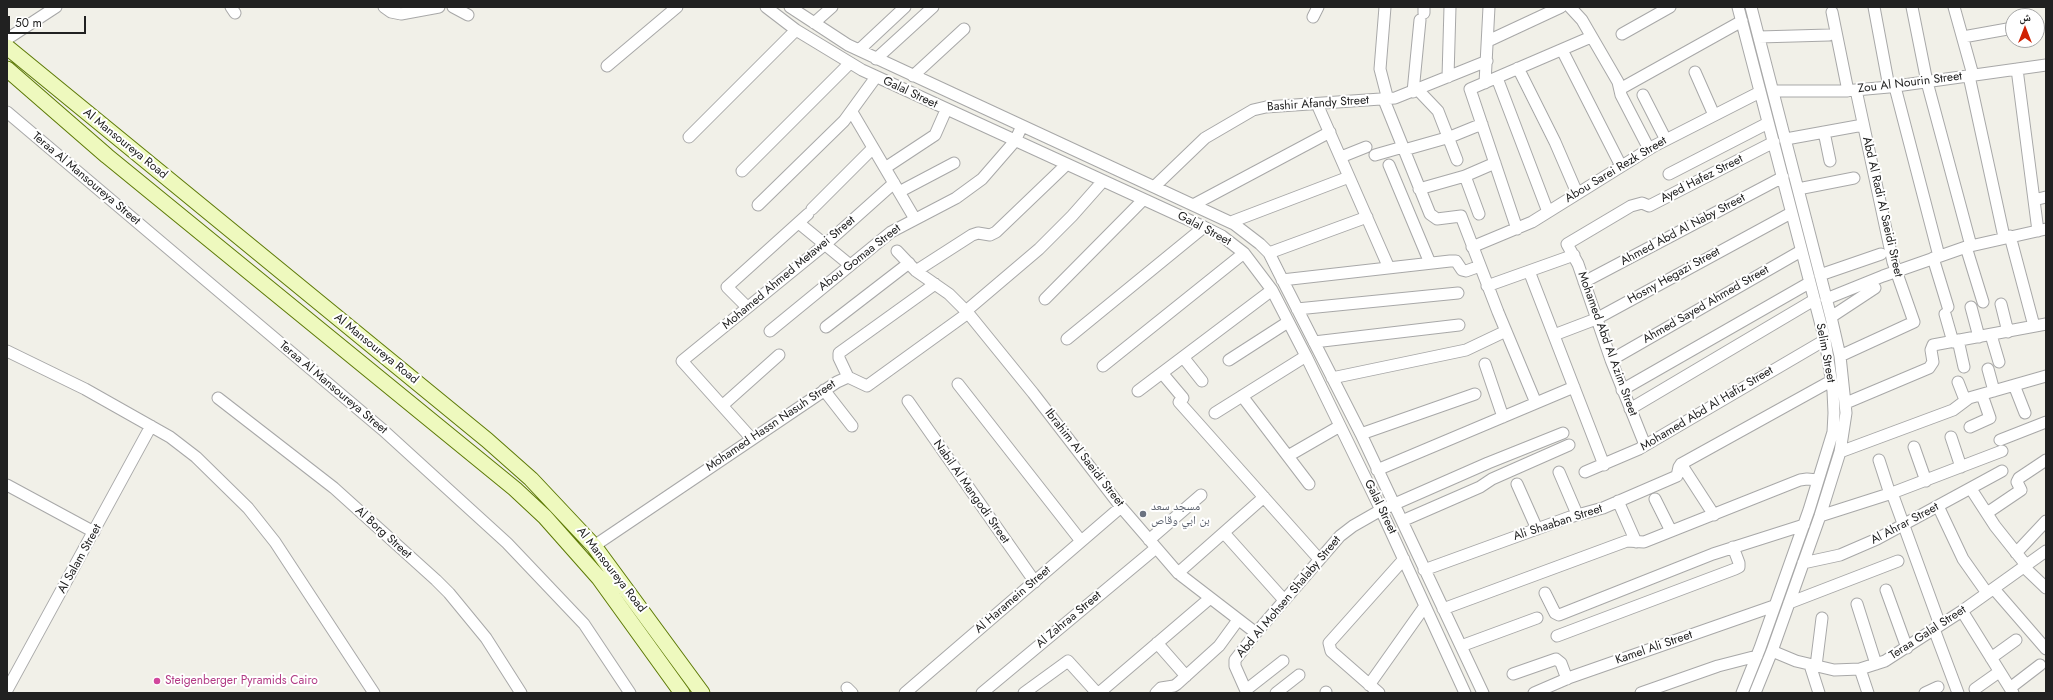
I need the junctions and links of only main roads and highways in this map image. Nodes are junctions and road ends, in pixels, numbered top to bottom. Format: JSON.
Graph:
{"nodes":[{"id":1,"x":7,"y":47,"type":"edge"},
{"id":2,"x":7,"y":69,"type":"edge"},
{"id":3,"x":314,"y":299,"type":"junction"},
{"id":4,"x":301,"y":314,"type":"junction"},
{"id":5,"x":682,"y":693,"type":"edge"},
{"id":6,"x":702,"y":693,"type":"edge"}],
"edges":[{"from":1,"to":3,"type":"main road","name":"Al Mansoureya Road"},
{"from":2,"to":4,"type":"main road","name":"Al Mansoureya Road"},
{"from":3,"to":4,"type":"main road"},
{"from":3,"to":6,"type":"main road","name":"Al Mansoureya Road"},
{"from":4,"to":5,"type":"main road","name":"Al Mansoureya Road"}]}
